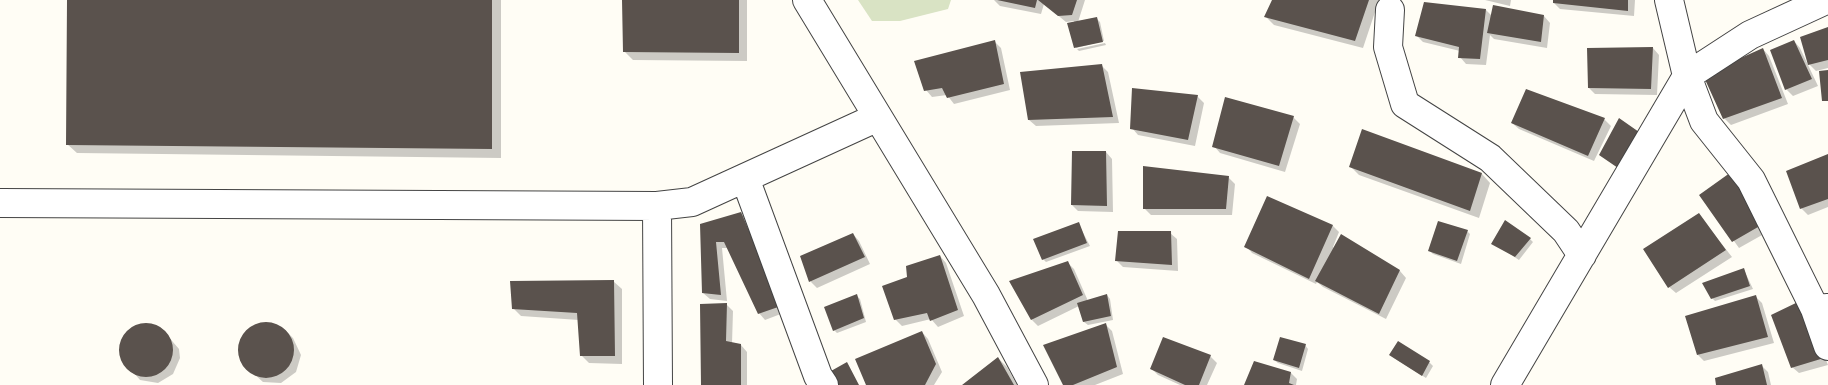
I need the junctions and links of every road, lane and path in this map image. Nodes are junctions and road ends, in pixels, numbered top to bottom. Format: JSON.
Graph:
{"nodes":[{"id":1,"x":807,"y":0,"type":"edge"},
{"id":2,"x":1670,"y":0,"type":"edge"},
{"id":3,"x":1826,"y":0,"type":"edge"},
{"id":4,"x":1390,"y":10,"type":"dead end"},
{"id":5,"x":1688,"y":76,"type":"junction"},
{"id":6,"x":878,"y":118,"type":"junction"},
{"id":7,"x":745,"y":178,"type":"junction"},
{"id":8,"x":0,"y":203,"type":"edge"},
{"id":9,"x":657,"y":206,"type":"junction"},
{"id":10,"x":1582,"y":255,"type":"junction"},
{"id":11,"x":1822,"y":308,"type":"edge"},
{"id":12,"x":1828,"y":346,"type":"edge"},
{"id":13,"x":658,"y":385,"type":"edge"},
{"id":14,"x":824,"y":385,"type":"edge"},
{"id":15,"x":1034,"y":385,"type":"edge"},
{"id":16,"x":1506,"y":385,"type":"edge"}],
"edges":[{"from":1,"to":6,"type":"street"},
{"from":2,"to":5,"type":"street"},
{"from":3,"to":5,"type":"street"},
{"from":4,"to":10,"type":"street"},
{"from":5,"to":10,"type":"street"},
{"from":5,"to":11,"type":"street"},
{"from":6,"to":7,"type":"street"},
{"from":6,"to":15,"type":"street"},
{"from":7,"to":9,"type":"street"},
{"from":7,"to":14,"type":"street"},
{"from":8,"to":9,"type":"street"},
{"from":9,"to":13,"type":"street"},
{"from":10,"to":16,"type":"street"},
{"from":11,"to":12,"type":"street"}]}
